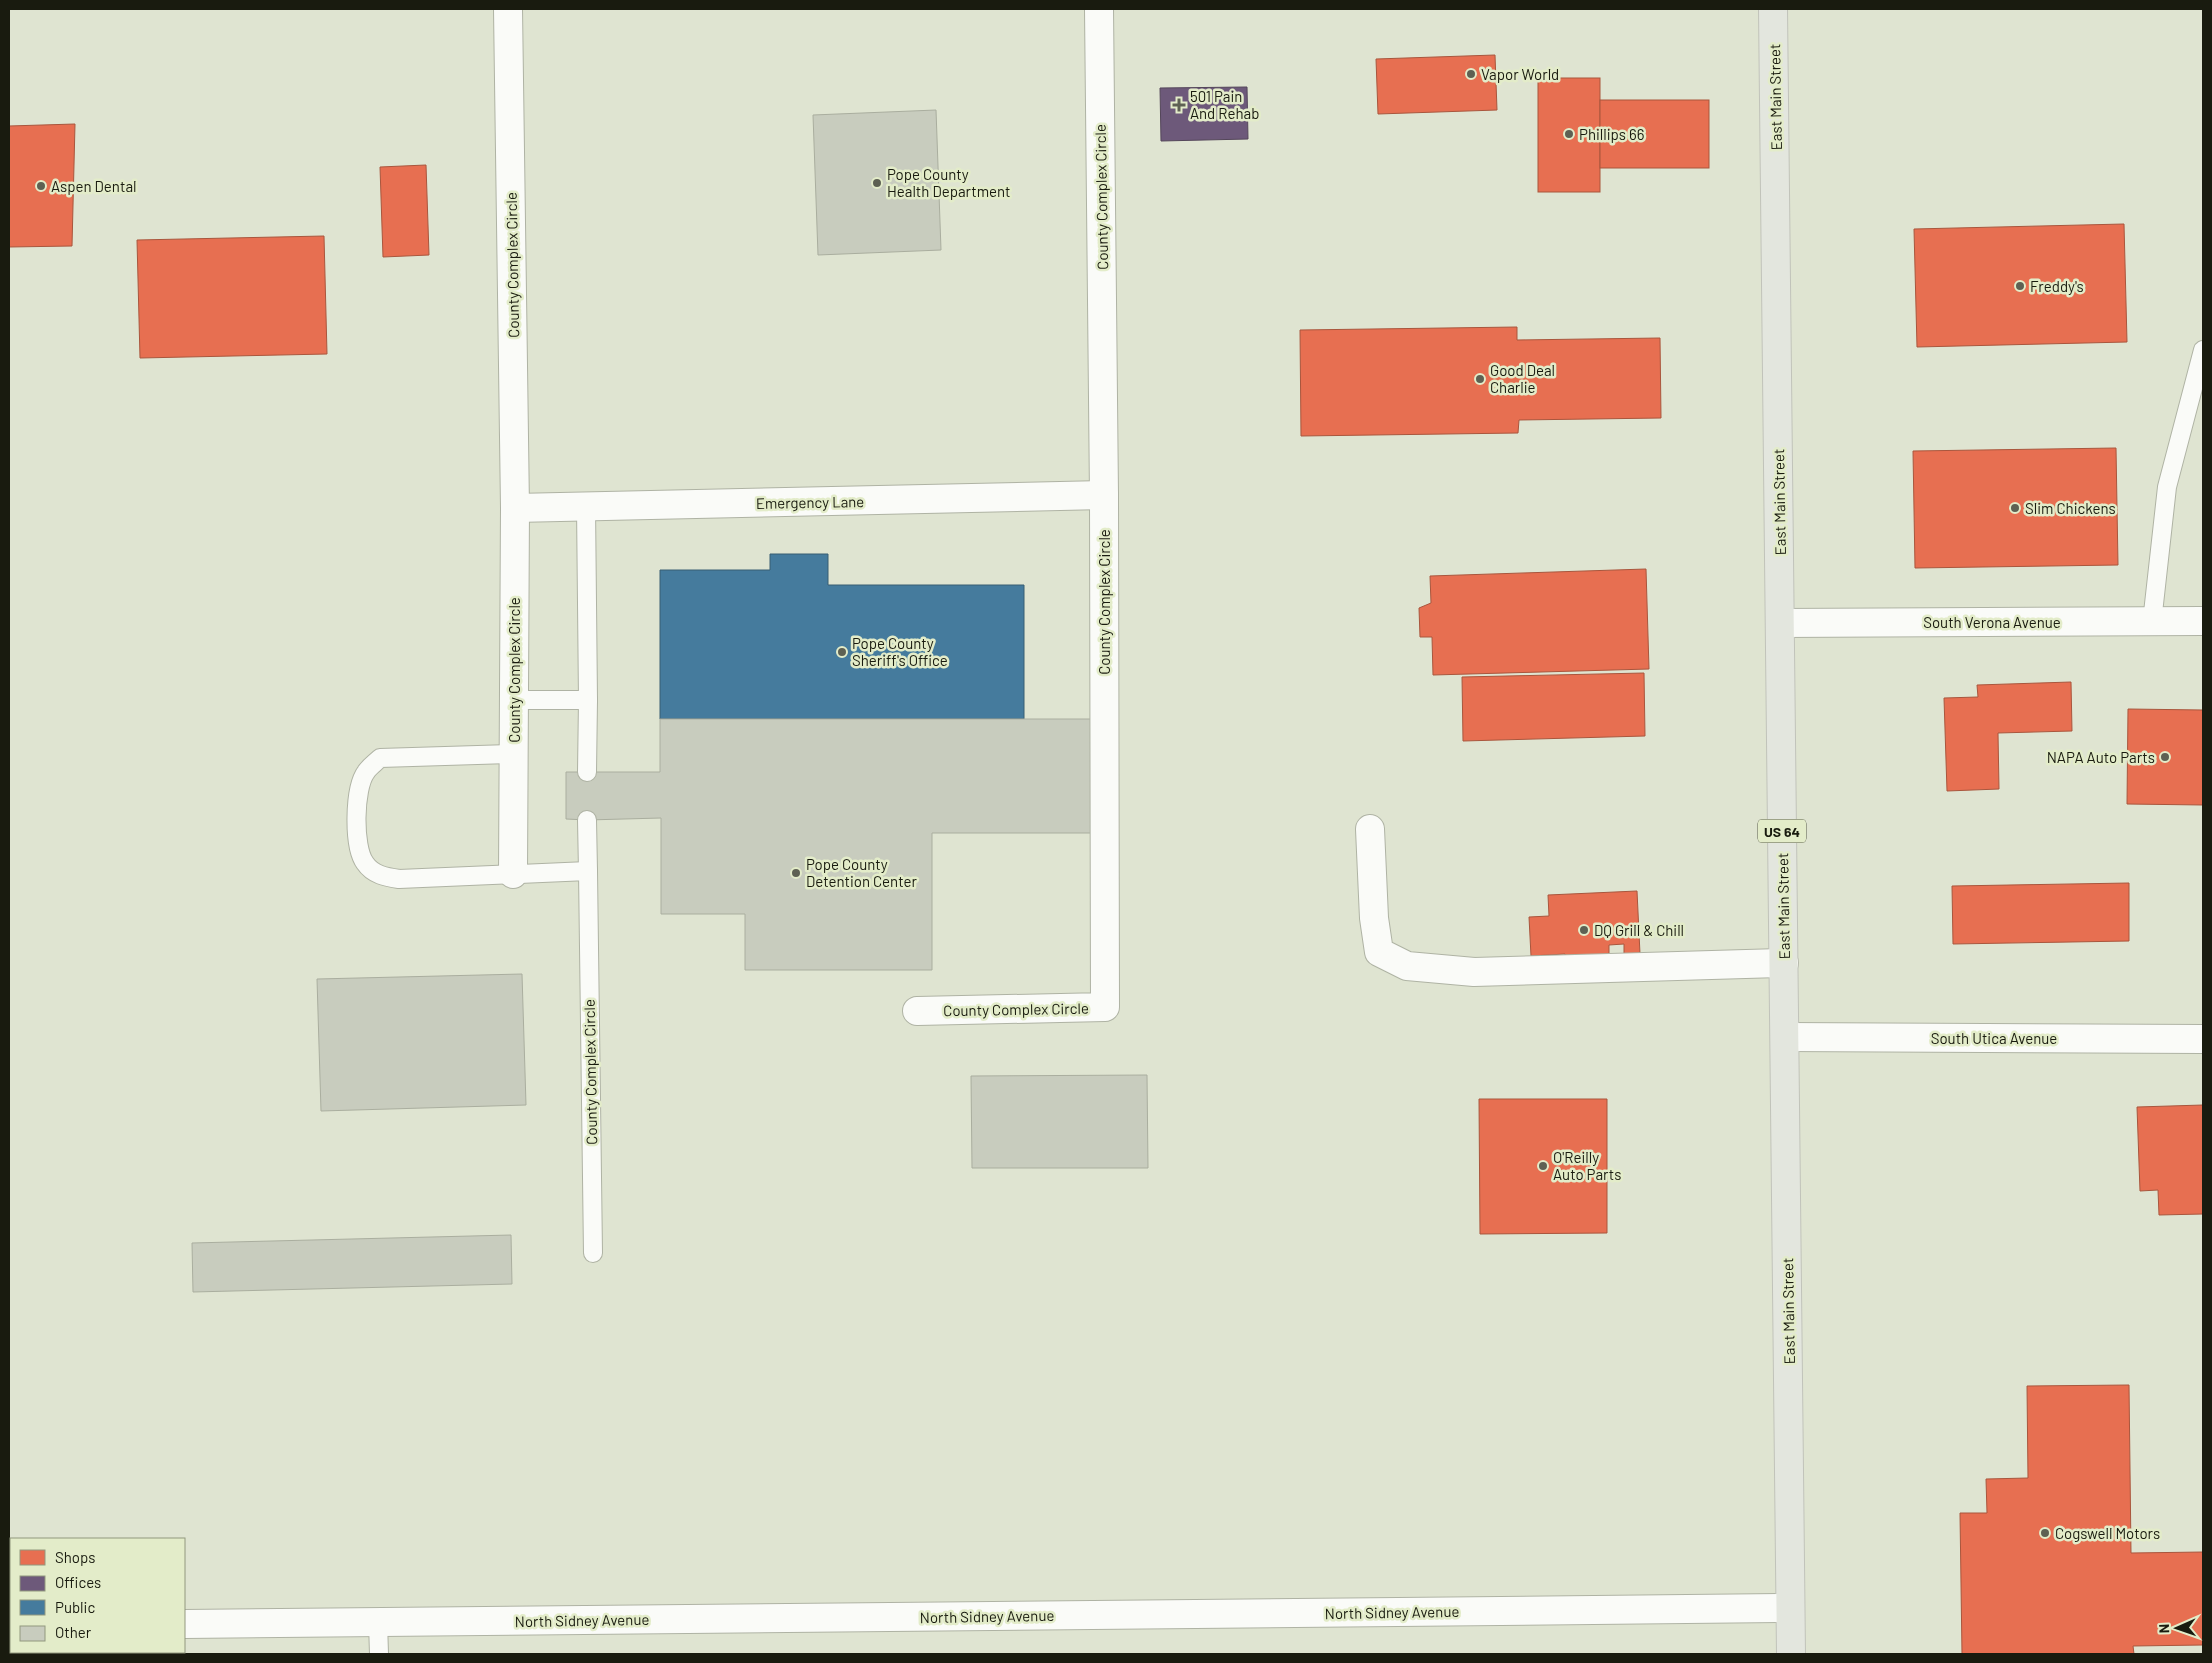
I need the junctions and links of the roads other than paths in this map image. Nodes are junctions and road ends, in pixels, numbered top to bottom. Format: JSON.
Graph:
{"nodes":[{"id":1,"x":508,"y":9,"type":"edge"},
{"id":2,"x":1099,"y":9,"type":"edge"},
{"id":3,"x":1773,"y":9,"type":"edge"},
{"id":4,"x":2203,"y":350,"type":"edge"},
{"id":5,"x":1104,"y":495,"type":"junction"},
{"id":6,"x":586,"y":506,"type":"junction"},
{"id":7,"x":515,"y":508,"type":"junction"},
{"id":8,"x":2203,"y":621,"type":"edge"},
{"id":9,"x":2152,"y":622,"type":"junction"},
{"id":10,"x":1780,"y":623,"type":"junction"},
{"id":11,"x":514,"y":700,"type":"junction"},
{"id":12,"x":588,"y":700,"type":"junction"},
{"id":13,"x":514,"y":754,"type":"junction"},
{"id":14,"x":587,"y":772,"type":"dead end"},
{"id":15,"x":587,"y":820,"type":"dead end"},
{"id":16,"x":1370,"y":829,"type":"dead end"},
{"id":17,"x":588,"y":871,"type":"junction"},
{"id":18,"x":514,"y":874,"type":"junction"},
{"id":19,"x":1784,"y":963,"type":"junction"},
{"id":20,"x":917,"y":1011,"type":"dead end"},
{"id":21,"x":1785,"y":1038,"type":"junction"},
{"id":22,"x":2203,"y":1039,"type":"edge"},
{"id":23,"x":592,"y":1254,"type":"dead end"},
{"id":24,"x":1790,"y":1608,"type":"junction"},
{"id":25,"x":378,"y":1622,"type":"junction"},
{"id":26,"x":185,"y":1624,"type":"edge"},
{"id":27,"x":378,"y":1654,"type":"edge"},
{"id":28,"x":1791,"y":1654,"type":"edge"}],
"edges":[{"from":1,"to":7,"type":"street","name":"County Complex Circle"},
{"from":2,"to":5,"type":"street","name":"County Complex Circle"},
{"from":3,"to":10,"type":"main road","name":"East Main Street","number":"US 64"},
{"from":4,"to":9,"type":"lane"},
{"from":5,"to":6,"type":"street","name":"Emergency Lane"},
{"from":5,"to":20,"type":"street","name":"County Complex Circle"},
{"from":6,"to":7,"type":"street","name":"Emergency Lane"},
{"from":6,"to":12,"type":"lane"},
{"from":7,"to":11,"type":"street","name":"County Complex Circle"},
{"from":8,"to":9,"type":"street","name":"South Verona Avenue"},
{"from":9,"to":10,"type":"street","name":"South Verona Avenue"},
{"from":10,"to":19,"type":"main road","name":"East Main Street","number":"US 64"},
{"from":11,"to":12,"type":"lane"},
{"from":11,"to":13,"type":"street","name":"County Complex Circle"},
{"from":12,"to":14,"type":"lane"},
{"from":13,"to":18,"type":"street","name":"County Complex Circle"},
{"from":13,"to":18,"type":"lane"},
{"from":15,"to":17,"type":"lane","name":"County Complex Circle"},
{"from":16,"to":19,"type":"street"},
{"from":17,"to":18,"type":"lane"},
{"from":17,"to":23,"type":"lane","name":"County Complex Circle"},
{"from":19,"to":21,"type":"main road","name":"East Main Street","number":"US 64"},
{"from":21,"to":22,"type":"street","name":"South Utica Avenue"},
{"from":21,"to":24,"type":"main road","name":"East Main Street","number":"US 64"},
{"from":24,"to":25,"type":"street","name":"North Sidney Avenue"},
{"from":24,"to":28,"type":"main road","name":"East Main Street","number":"US 64"},
{"from":25,"to":26,"type":"street","name":"North Sidney Avenue"},
{"from":25,"to":27,"type":"lane"}]}
